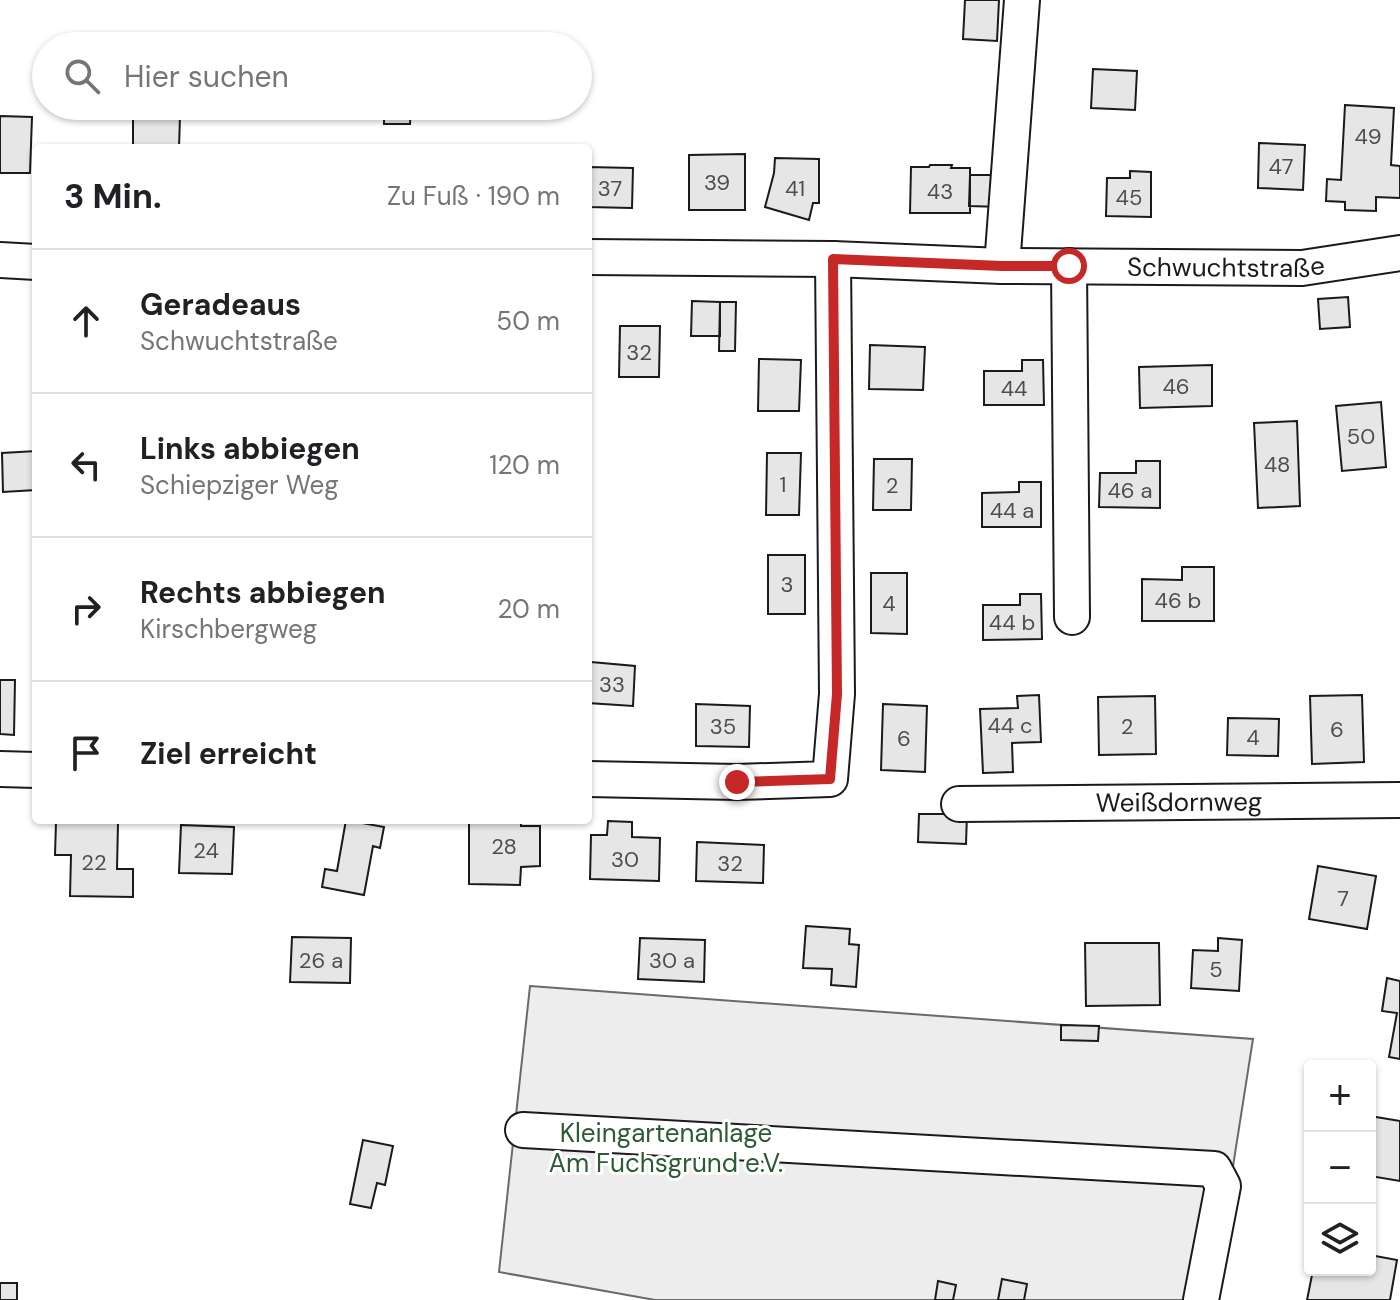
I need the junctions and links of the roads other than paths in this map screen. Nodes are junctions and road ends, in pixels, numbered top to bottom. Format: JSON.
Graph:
{"nodes":[{"id":1,"x":1022,"y":0,"type":"edge"},
{"id":2,"x":1400,"y":253,"type":"edge"},
{"id":3,"x":592,"y":257,"type":"edge"},
{"id":4,"x":833,"y":259,"type":"junction"},
{"id":5,"x":0,"y":260,"type":"edge"},
{"id":6,"x":32,"y":262,"type":"edge"},
{"id":7,"x":1002,"y":266,"type":"junction"},
{"id":8,"x":1069,"y":266,"type":"junction"},
{"id":9,"x":1072,"y":617,"type":"dead end"},
{"id":10,"x":0,"y":769,"type":"edge"},
{"id":11,"x":32,"y":770,"type":"edge"},
{"id":12,"x":592,"y":779,"type":"edge"},
{"id":13,"x":1400,"y":800,"type":"edge"},
{"id":14,"x":959,"y":804,"type":"dead end"},
{"id":15,"x":523,"y":1130,"type":"dead end"},
{"id":16,"x":1201,"y":1300,"type":"edge"}],
"edges":[{"from":1,"to":7,"type":"street"},
{"from":2,"to":8,"type":"street","name":"Schwuchtstraße"},
{"from":3,"to":4,"type":"street","name":"Schwuchtstraße"},
{"from":4,"to":7,"type":"street","name":"Schwuchtstraße"},
{"from":4,"to":12,"type":"street"},
{"from":5,"to":6,"type":"street"},
{"from":7,"to":8,"type":"street","name":"Schwuchtstraße"},
{"from":8,"to":9,"type":"street"},
{"from":10,"to":11,"type":"street"},
{"from":13,"to":14,"type":"street","name":"Weißdornweg"},
{"from":15,"to":16,"type":"street"}]}
